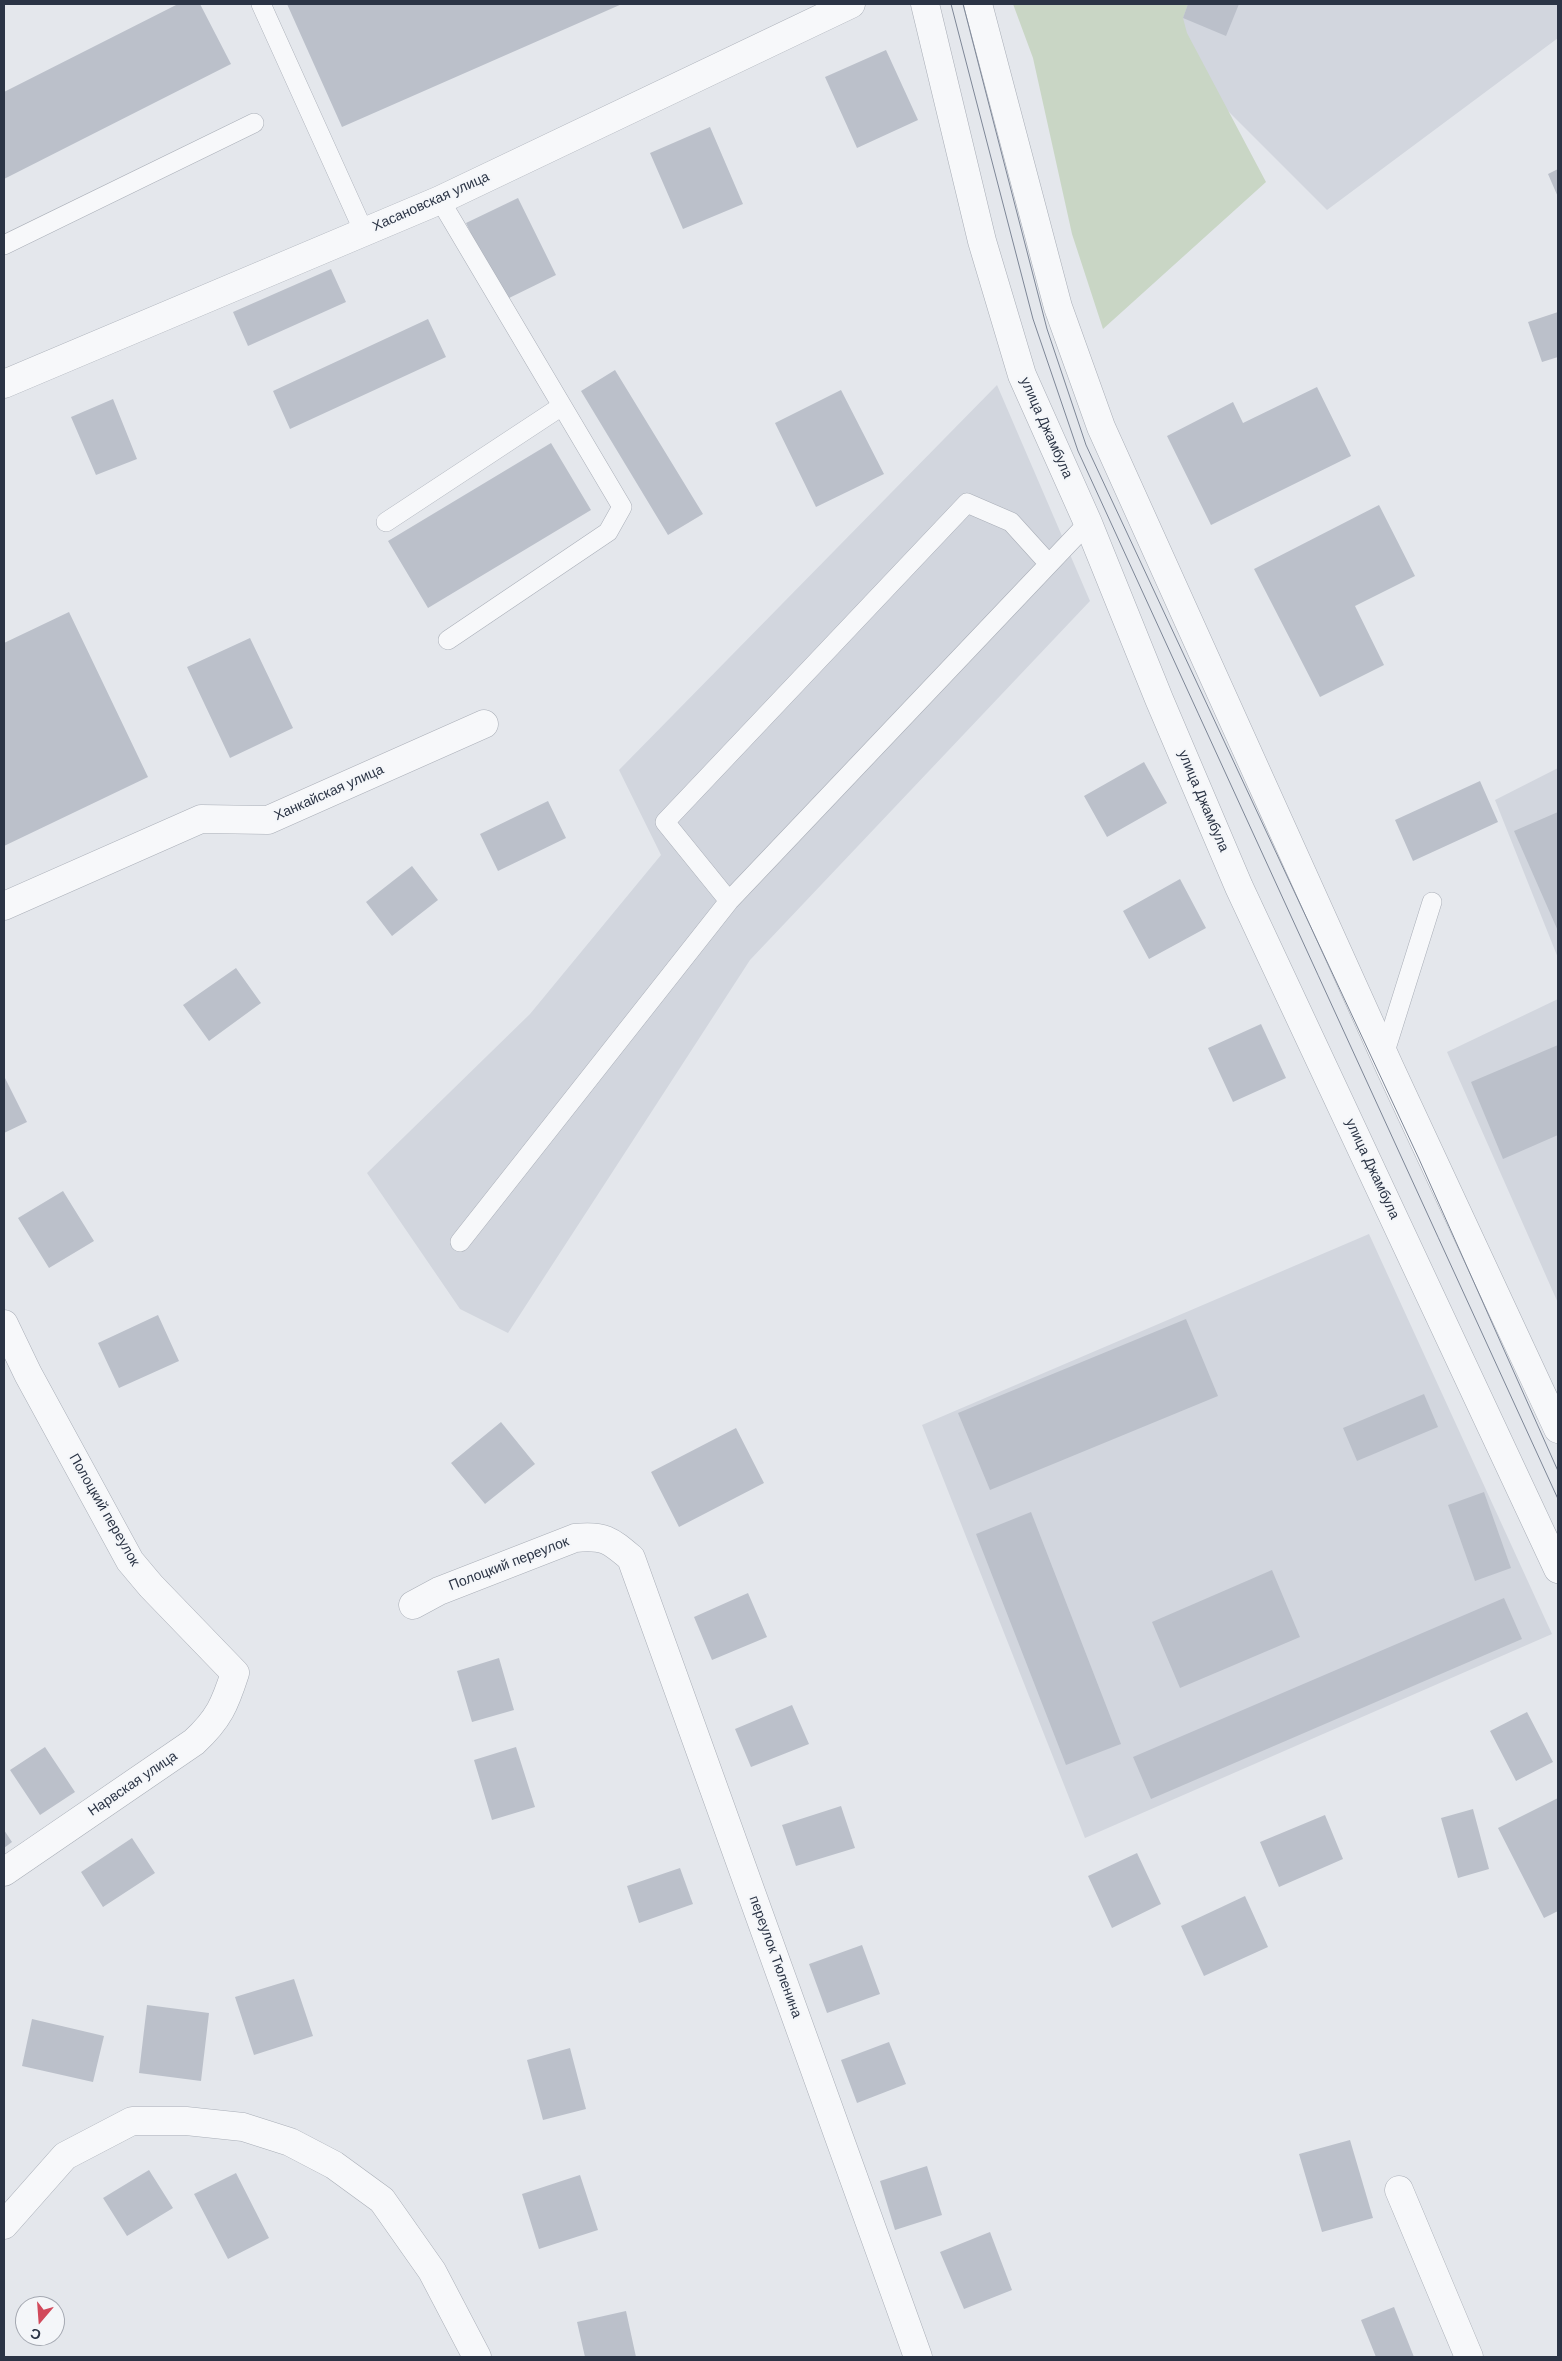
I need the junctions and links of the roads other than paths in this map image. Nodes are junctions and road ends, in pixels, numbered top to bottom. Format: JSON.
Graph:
{"nodes":[{"id":1,"x":261,"y":4,"type":"edge"},
{"id":2,"x":851,"y":4,"type":"edge"},
{"id":3,"x":925,"y":4,"type":"edge"},
{"id":4,"x":978,"y":4,"type":"edge"},
{"id":5,"x":254,"y":123,"type":"dead end"},
{"id":6,"x":440,"y":200,"type":"junction"},
{"id":7,"x":364,"y":232,"type":"junction"},
{"id":8,"x":4,"y":245,"type":"edge"},
{"id":9,"x":4,"y":384,"type":"edge"},
{"id":10,"x":562,"y":406,"type":"junction"},
{"id":11,"x":386,"y":522,"type":"dead end"},
{"id":12,"x":1088,"y":523,"type":"junction"},
{"id":13,"x":1049,"y":564,"type":"junction"},
{"id":14,"x":448,"y":640,"type":"dead end"},
{"id":15,"x":484,"y":724,"type":"dead end"},
{"id":16,"x":729,"y":901,"type":"junction"},
{"id":17,"x":1432,"y":902,"type":"dead end"},
{"id":18,"x":4,"y":906,"type":"edge"},
{"id":19,"x":1384,"y":1055,"type":"junction"},
{"id":20,"x":460,"y":1242,"type":"dead end"},
{"id":21,"x":4,"y":1324,"type":"edge"},
{"id":22,"x":1558,"y":1429,"type":"edge"},
{"id":23,"x":631,"y":1558,"type":"joint"},
{"id":24,"x":1558,"y":1569,"type":"edge"},
{"id":25,"x":413,"y":1605,"type":"dead end"},
{"id":26,"x":235,"y":1673,"type":"joint"},
{"id":27,"x":4,"y":1872,"type":"edge"},
{"id":28,"x":1399,"y":2190,"type":"dead end"},
{"id":29,"x":4,"y":2225,"type":"edge"},
{"id":30,"x":477,"y":2357,"type":"edge"},
{"id":31,"x":918,"y":2357,"type":"edge"},
{"id":32,"x":1469,"y":2357,"type":"edge"}],
"edges":[{"from":1,"to":7,"type":"lane"},
{"from":2,"to":6,"type":"street","name":"Хасановская улица"},
{"from":3,"to":12,"type":"street","name":"улица Джамбула"},
{"from":4,"to":19,"type":"street"},
{"from":5,"to":8,"type":"lane"},
{"from":6,"to":7,"type":"street","name":"Хасановская улица"},
{"from":6,"to":10,"type":"lane"},
{"from":7,"to":9,"type":"street","name":"Хасановская улица"},
{"from":10,"to":11,"type":"lane"},
{"from":10,"to":14,"type":"lane"},
{"from":12,"to":13,"type":"lane"},
{"from":12,"to":24,"type":"street","name":"улица Джамбула"},
{"from":13,"to":16,"type":"lane"},
{"from":13,"to":16,"type":"lane"},
{"from":15,"to":18,"type":"street","name":"Ханкайская улица"},
{"from":16,"to":20,"type":"lane"},
{"from":17,"to":19,"type":"lane"},
{"from":19,"to":22,"type":"street"},
{"from":21,"to":26,"type":"street","name":"Полоцкий переулок"},
{"from":23,"to":25,"type":"street","name":"Полоцкий переулок"},
{"from":23,"to":31,"type":"street","name":"переулок Тюленина"},
{"from":26,"to":27,"type":"street","name":"Нарвская улица"},
{"from":28,"to":32,"type":"street"},
{"from":29,"to":30,"type":"street"}]}
